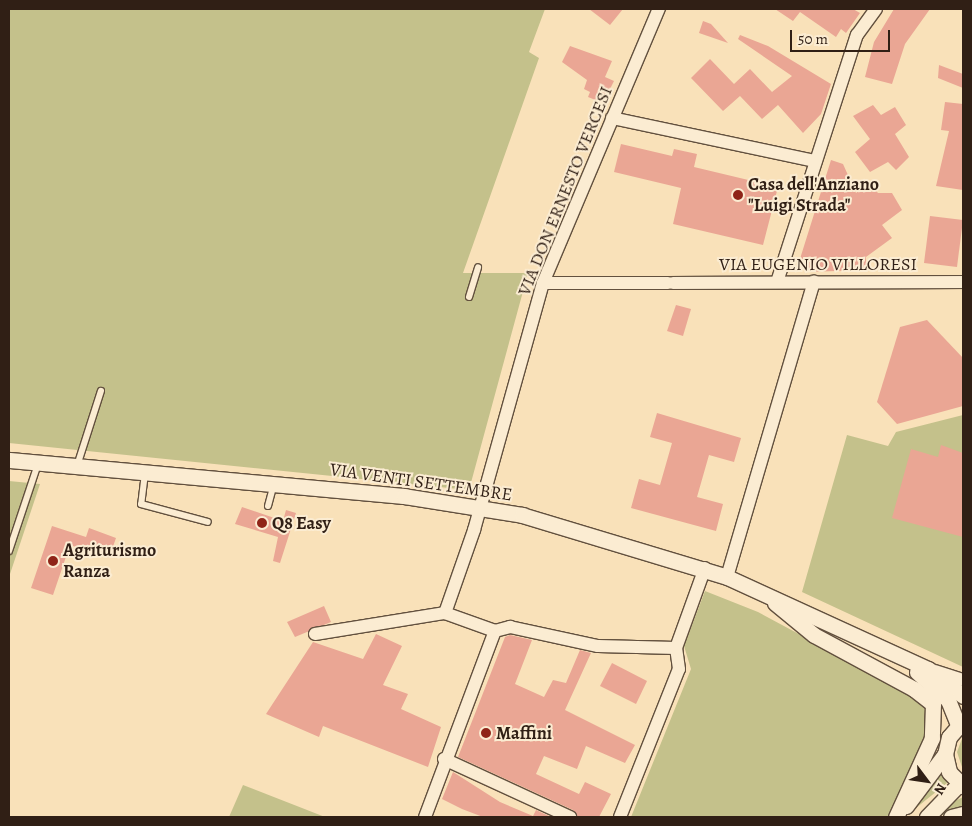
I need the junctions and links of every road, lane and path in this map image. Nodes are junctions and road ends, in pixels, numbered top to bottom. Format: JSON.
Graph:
{"nodes":[{"id":1,"x":659,"y":9,"type":"edge"},
{"id":2,"x":876,"y":9,"type":"edge"},
{"id":3,"x":612,"y":118,"type":"junction"},
{"id":4,"x":814,"y":161,"type":"junction"},
{"id":5,"x":478,"y":267,"type":"dead end"},
{"id":6,"x":777,"y":282,"type":"junction"},
{"id":7,"x":814,"y":282,"type":"junction"},
{"id":8,"x":963,"y":282,"type":"edge"},
{"id":9,"x":543,"y":283,"type":"junction"},
{"id":10,"x":469,"y":297,"type":"dead end"},
{"id":11,"x":101,"y":391,"type":"dead end"},
{"id":12,"x":9,"y":460,"type":"edge"},
{"id":13,"x":39,"y":462,"type":"junction"},
{"id":14,"x":77,"y":466,"type":"junction"},
{"id":15,"x":145,"y":472,"type":"junction"},
{"id":16,"x":274,"y":483,"type":"junction"},
{"id":17,"x":268,"y":506,"type":"dead end"},
{"id":18,"x":480,"y":506,"type":"junction"},
{"id":19,"x":208,"y":522,"type":"dead end"},
{"id":20,"x":9,"y":551,"type":"edge"},
{"id":21,"x":706,"y":568,"type":"junction"},
{"id":22,"x":727,"y":576,"type":"junction"},
{"id":23,"x":758,"y":589,"type":"junction"},
{"id":24,"x":445,"y":613,"type":"junction"},
{"id":25,"x":495,"y":630,"type":"junction"},
{"id":26,"x":315,"y":634,"type":"dead end"},
{"id":27,"x":676,"y":648,"type":"junction"},
{"id":28,"x":886,"y":649,"type":"junction"},
{"id":29,"x":928,"y":669,"type":"junction"},
{"id":30,"x":963,"y":680,"type":"edge"},
{"id":31,"x":963,"y":696,"type":"edge"},
{"id":32,"x":961,"y":723,"type":"edge"},
{"id":33,"x":945,"y":754,"type":"junction"},
{"id":34,"x":444,"y":758,"type":"junction"},
{"id":35,"x":961,"y":785,"type":"edge"},
{"id":36,"x":963,"y":814,"type":"edge"},
{"id":37,"x":425,"y":817,"type":"edge"},
{"id":38,"x":570,"y":817,"type":"edge"},
{"id":39,"x":620,"y":817,"type":"edge"},
{"id":40,"x":896,"y":817,"type":"edge"},
{"id":41,"x":901,"y":817,"type":"edge"},
{"id":42,"x":927,"y":817,"type":"edge"},
{"id":43,"x":952,"y":817,"type":"edge"}],
"edges":[{"from":1,"to":3,"type":"street","name":"VIA DON ERNESTO VERCESI"},
{"from":2,"to":4,"type":"street"},
{"from":3,"to":4,"type":"street"},
{"from":3,"to":9,"type":"street","name":"VIA DON ERNESTO VERCESI"},
{"from":4,"to":6,"type":"street"},
{"from":5,"to":10,"type":"lane"},
{"from":6,"to":7,"type":"street","name":"VIA EUGENIO VILLORESI"},
{"from":6,"to":9,"type":"street","name":"VIA EUGENIO VILLORESI"},
{"from":7,"to":8,"type":"street","name":"VIA EUGENIO VILLORESI"},
{"from":7,"to":22,"type":"street"},
{"from":9,"to":18,"type":"street","name":"VIA DON ERNESTO VERCESI"},
{"from":11,"to":14,"type":"lane"},
{"from":12,"to":13,"type":"street","name":"VIA VENTI SETTEMBRE"},
{"from":13,"to":14,"type":"street","name":"VIA VENTI SETTEMBRE"},
{"from":13,"to":20,"type":"lane"},
{"from":14,"to":15,"type":"street","name":"VIA VENTI SETTEMBRE"},
{"from":15,"to":16,"type":"street","name":"VIA VENTI SETTEMBRE"},
{"from":15,"to":19,"type":"lane"},
{"from":16,"to":17,"type":"lane"},
{"from":16,"to":18,"type":"street","name":"VIA VENTI SETTEMBRE"},
{"from":18,"to":21,"type":"street","name":"VIA VENTI SETTEMBRE"},
{"from":18,"to":24,"type":"street","name":"VIA DON ERNESTO VERCESI"},
{"from":21,"to":22,"type":"street","name":"VIA VENTI SETTEMBRE"},
{"from":21,"to":27,"type":"street"},
{"from":22,"to":23,"type":"street","name":"VIA VENTI SETTEMBRE"},
{"from":23,"to":28,"type":"street","name":"VIA VENTI SETTEMBRE"},
{"from":23,"to":40,"type":"street","name":"VIA VENTI SETTEMBRE"},
{"from":24,"to":25,"type":"street"},
{"from":24,"to":26,"type":"street"},
{"from":25,"to":27,"type":"street"},
{"from":25,"to":34,"type":"street"},
{"from":27,"to":39,"type":"street"},
{"from":28,"to":29,"type":"street","name":"VIA VENTI SETTEMBRE"},
{"from":28,"to":32,"type":"street","name":"VIA VENTI SETTEMBRE"},
{"from":29,"to":30,"type":"street"},
{"from":29,"to":31,"type":"street","name":"VIA VENTI SETTEMBRE"},
{"from":32,"to":33,"type":"street"},
{"from":33,"to":35,"type":"street"},
{"from":33,"to":41,"type":"street"},
{"from":34,"to":37,"type":"street"},
{"from":34,"to":38,"type":"street"},
{"from":35,"to":42,"type":"street"},
{"from":36,"to":43,"type":"street"}]}
